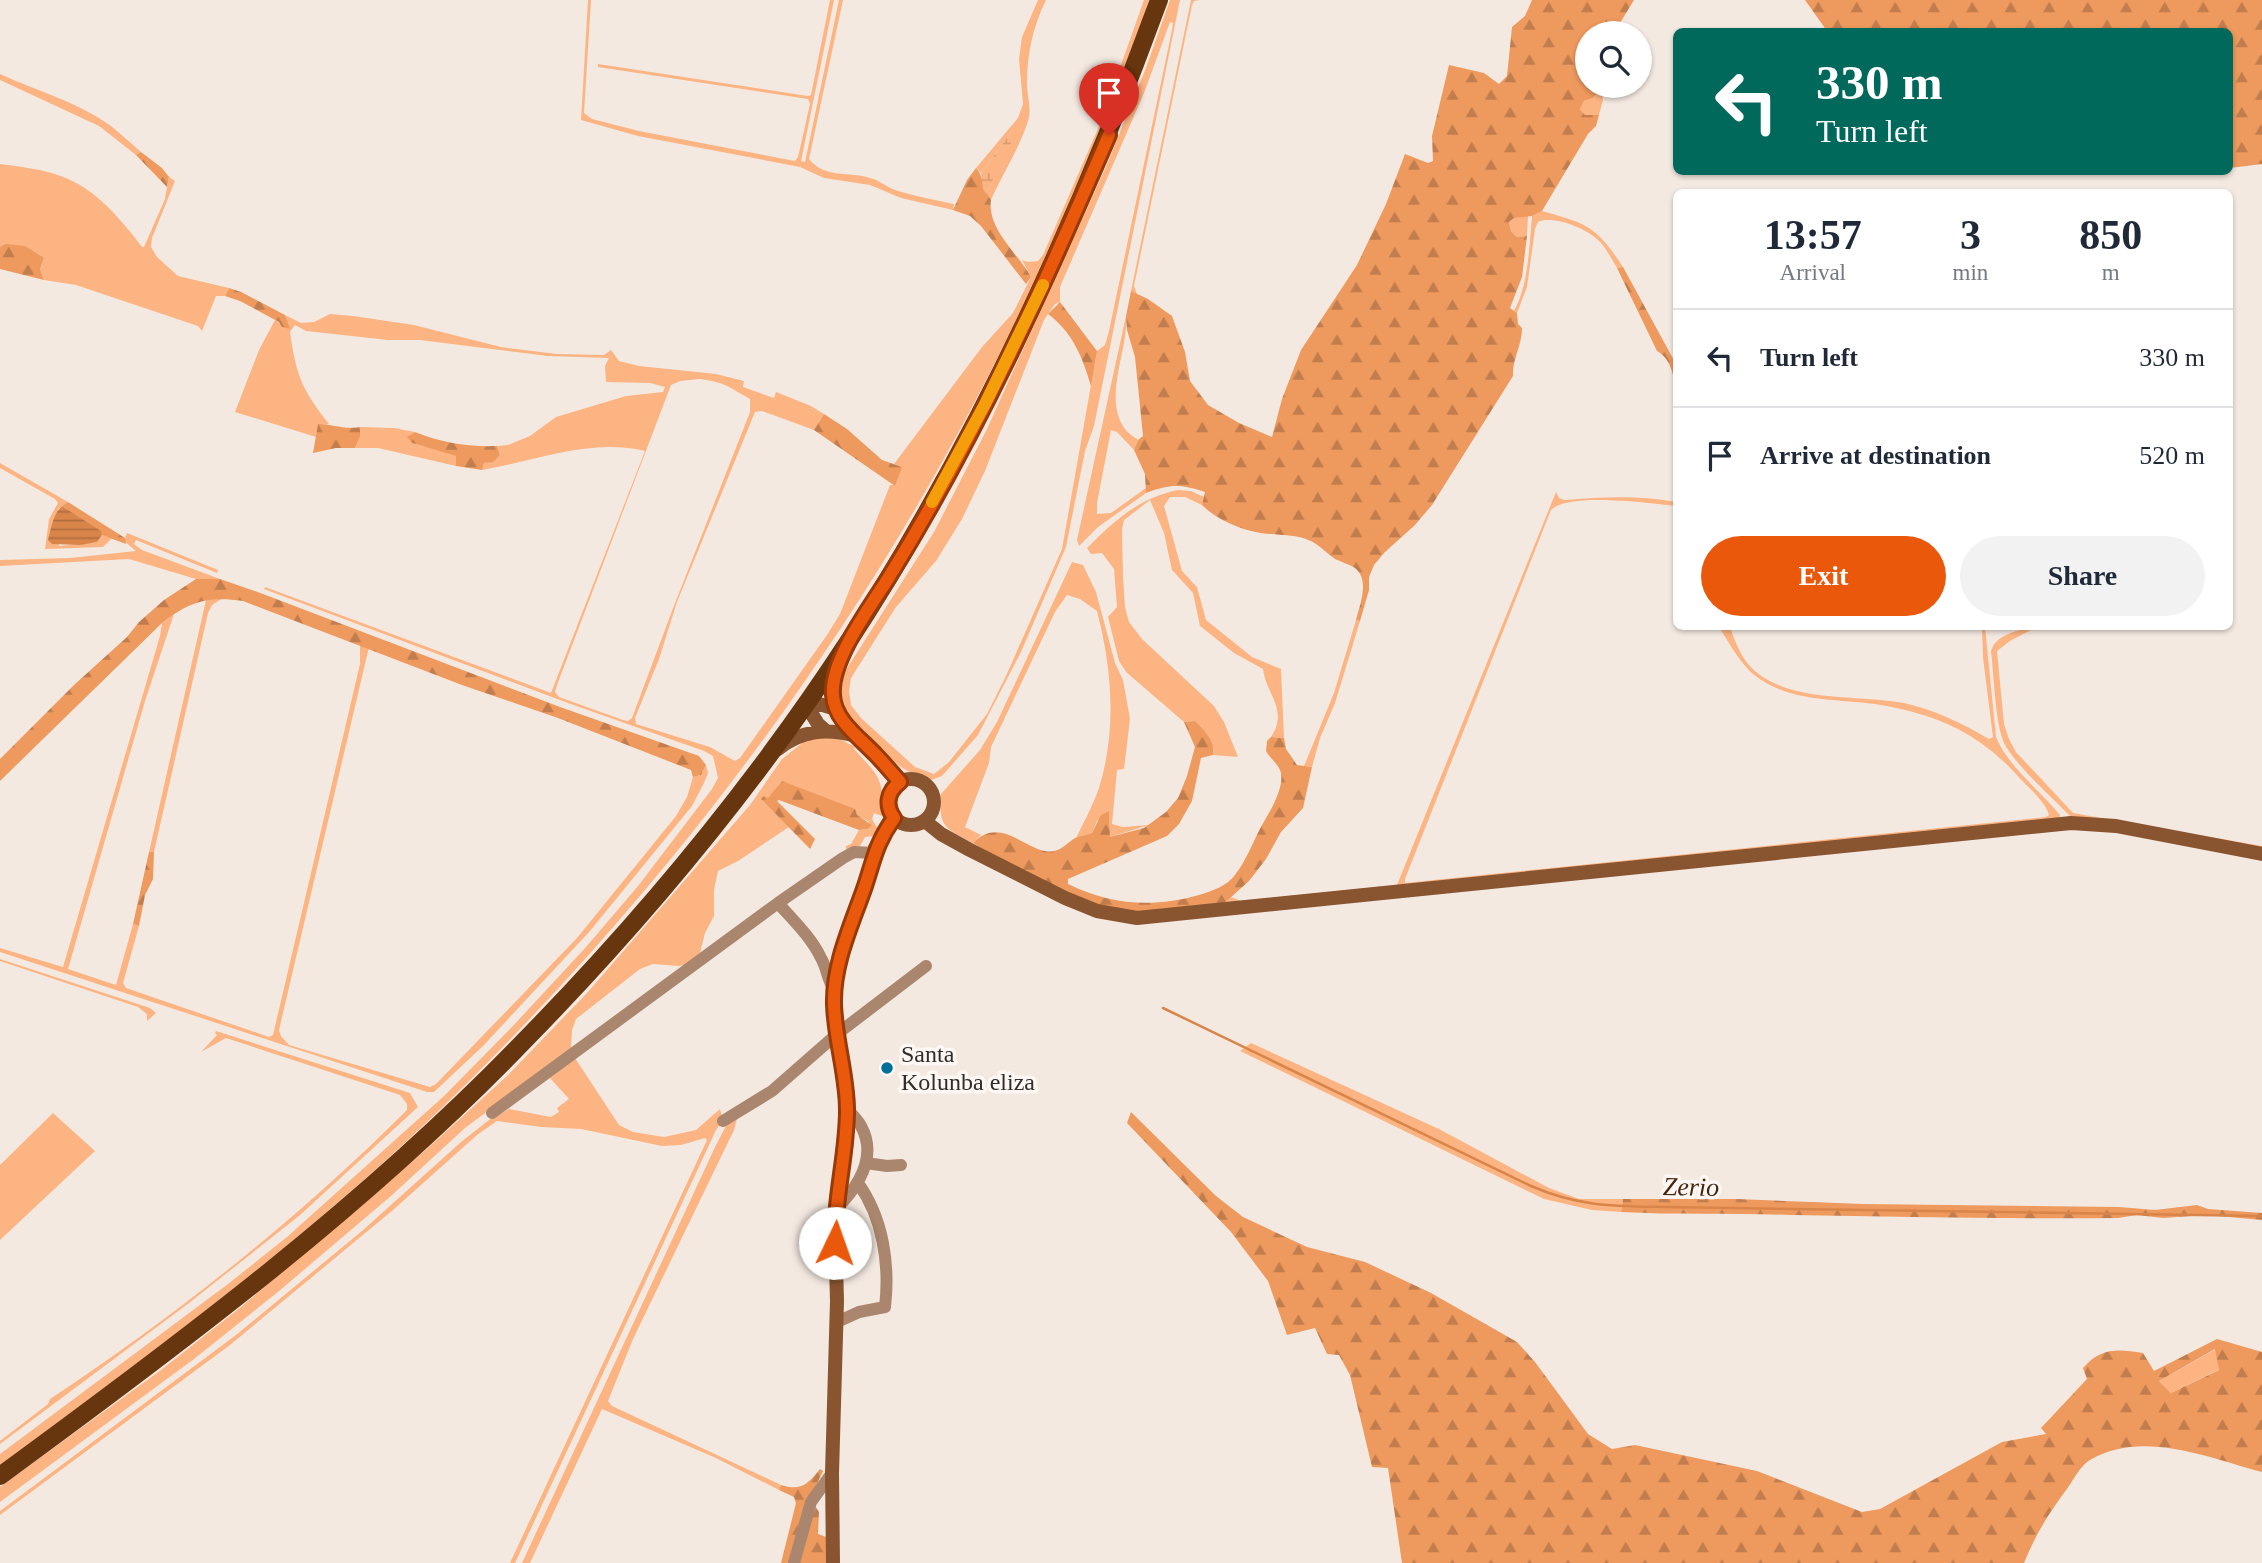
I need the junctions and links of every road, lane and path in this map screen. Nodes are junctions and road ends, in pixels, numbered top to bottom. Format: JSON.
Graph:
{"nodes":[{"id":1,"x":1159,"y":0,"type":"edge"},
{"id":2,"x":854,"y":631,"type":"junction"},
{"id":3,"x":805,"y":703,"type":"junction"},
{"id":4,"x":836,"y":709,"type":"junction"},
{"id":5,"x":826,"y":731,"type":"junction"},
{"id":6,"x":856,"y":736,"type":"junction"},
{"id":7,"x":766,"y":759,"type":"junction"},
{"id":8,"x":900,"y":782,"type":"junction"},
{"id":9,"x":894,"y":818,"type":"junction"},
{"id":10,"x":925,"y":821,"type":"junction"},
{"id":11,"x":874,"y":853,"type":"junction"},
{"id":12,"x":2262,"y":854,"type":"edge"},
{"id":13,"x":778,"y":903,"type":"junction"},
{"id":14,"x":926,"y":966,"type":"dead end"},
{"id":15,"x":834,"y":989,"type":"junction"},
{"id":16,"x":837,"y":1034,"type":"junction"},
{"id":17,"x":848,"y":1109,"type":"junction"},
{"id":18,"x":492,"y":1113,"type":"dead end"},
{"id":19,"x":723,"y":1121,"type":"dead end"},
{"id":20,"x":866,"y":1163,"type":"junction"},
{"id":21,"x":901,"y":1165,"type":"dead end"},
{"id":22,"x":858,"y":1183,"type":"junction"},
{"id":23,"x":836,"y":1209,"type":"junction"},
{"id":24,"x":837,"y":1322,"type":"junction"},
{"id":25,"x":832,"y":1473,"type":"junction"},
{"id":26,"x":0,"y":1476,"type":"edge"},
{"id":27,"x":794,"y":1563,"type":"edge"},
{"id":28,"x":833,"y":1563,"type":"edge"}],
"edges":[{"from":1,"to":2,"type":"main road"},
{"from":2,"to":3,"type":"main road"},
{"from":2,"to":4,"type":"street"},
{"from":3,"to":4,"type":"street"},
{"from":3,"to":5,"type":"street"},
{"from":3,"to":7,"type":"main road"},
{"from":4,"to":6,"type":"street"},
{"from":5,"to":6,"type":"street"},
{"from":5,"to":7,"type":"street"},
{"from":6,"to":8,"type":"street"},
{"from":7,"to":26,"type":"main road"},
{"from":8,"to":9,"type":"street"},
{"from":8,"to":10,"type":"street"},
{"from":9,"to":10,"type":"street"},
{"from":9,"to":11,"type":"street"},
{"from":10,"to":12,"type":"street"},
{"from":11,"to":13,"type":"street"},
{"from":11,"to":15,"type":"street"},
{"from":13,"to":15,"type":"street"},
{"from":13,"to":18,"type":"street"},
{"from":14,"to":16,"type":"street"},
{"from":15,"to":16,"type":"street"},
{"from":16,"to":17,"type":"street"},
{"from":16,"to":19,"type":"street"},
{"from":17,"to":20,"type":"street"},
{"from":17,"to":23,"type":"street"},
{"from":20,"to":21,"type":"street"},
{"from":20,"to":22,"type":"street"},
{"from":22,"to":23,"type":"street"},
{"from":22,"to":24,"type":"street"},
{"from":23,"to":24,"type":"street"},
{"from":24,"to":25,"type":"street"},
{"from":25,"to":27,"type":"street"},
{"from":25,"to":28,"type":"street"}]}
